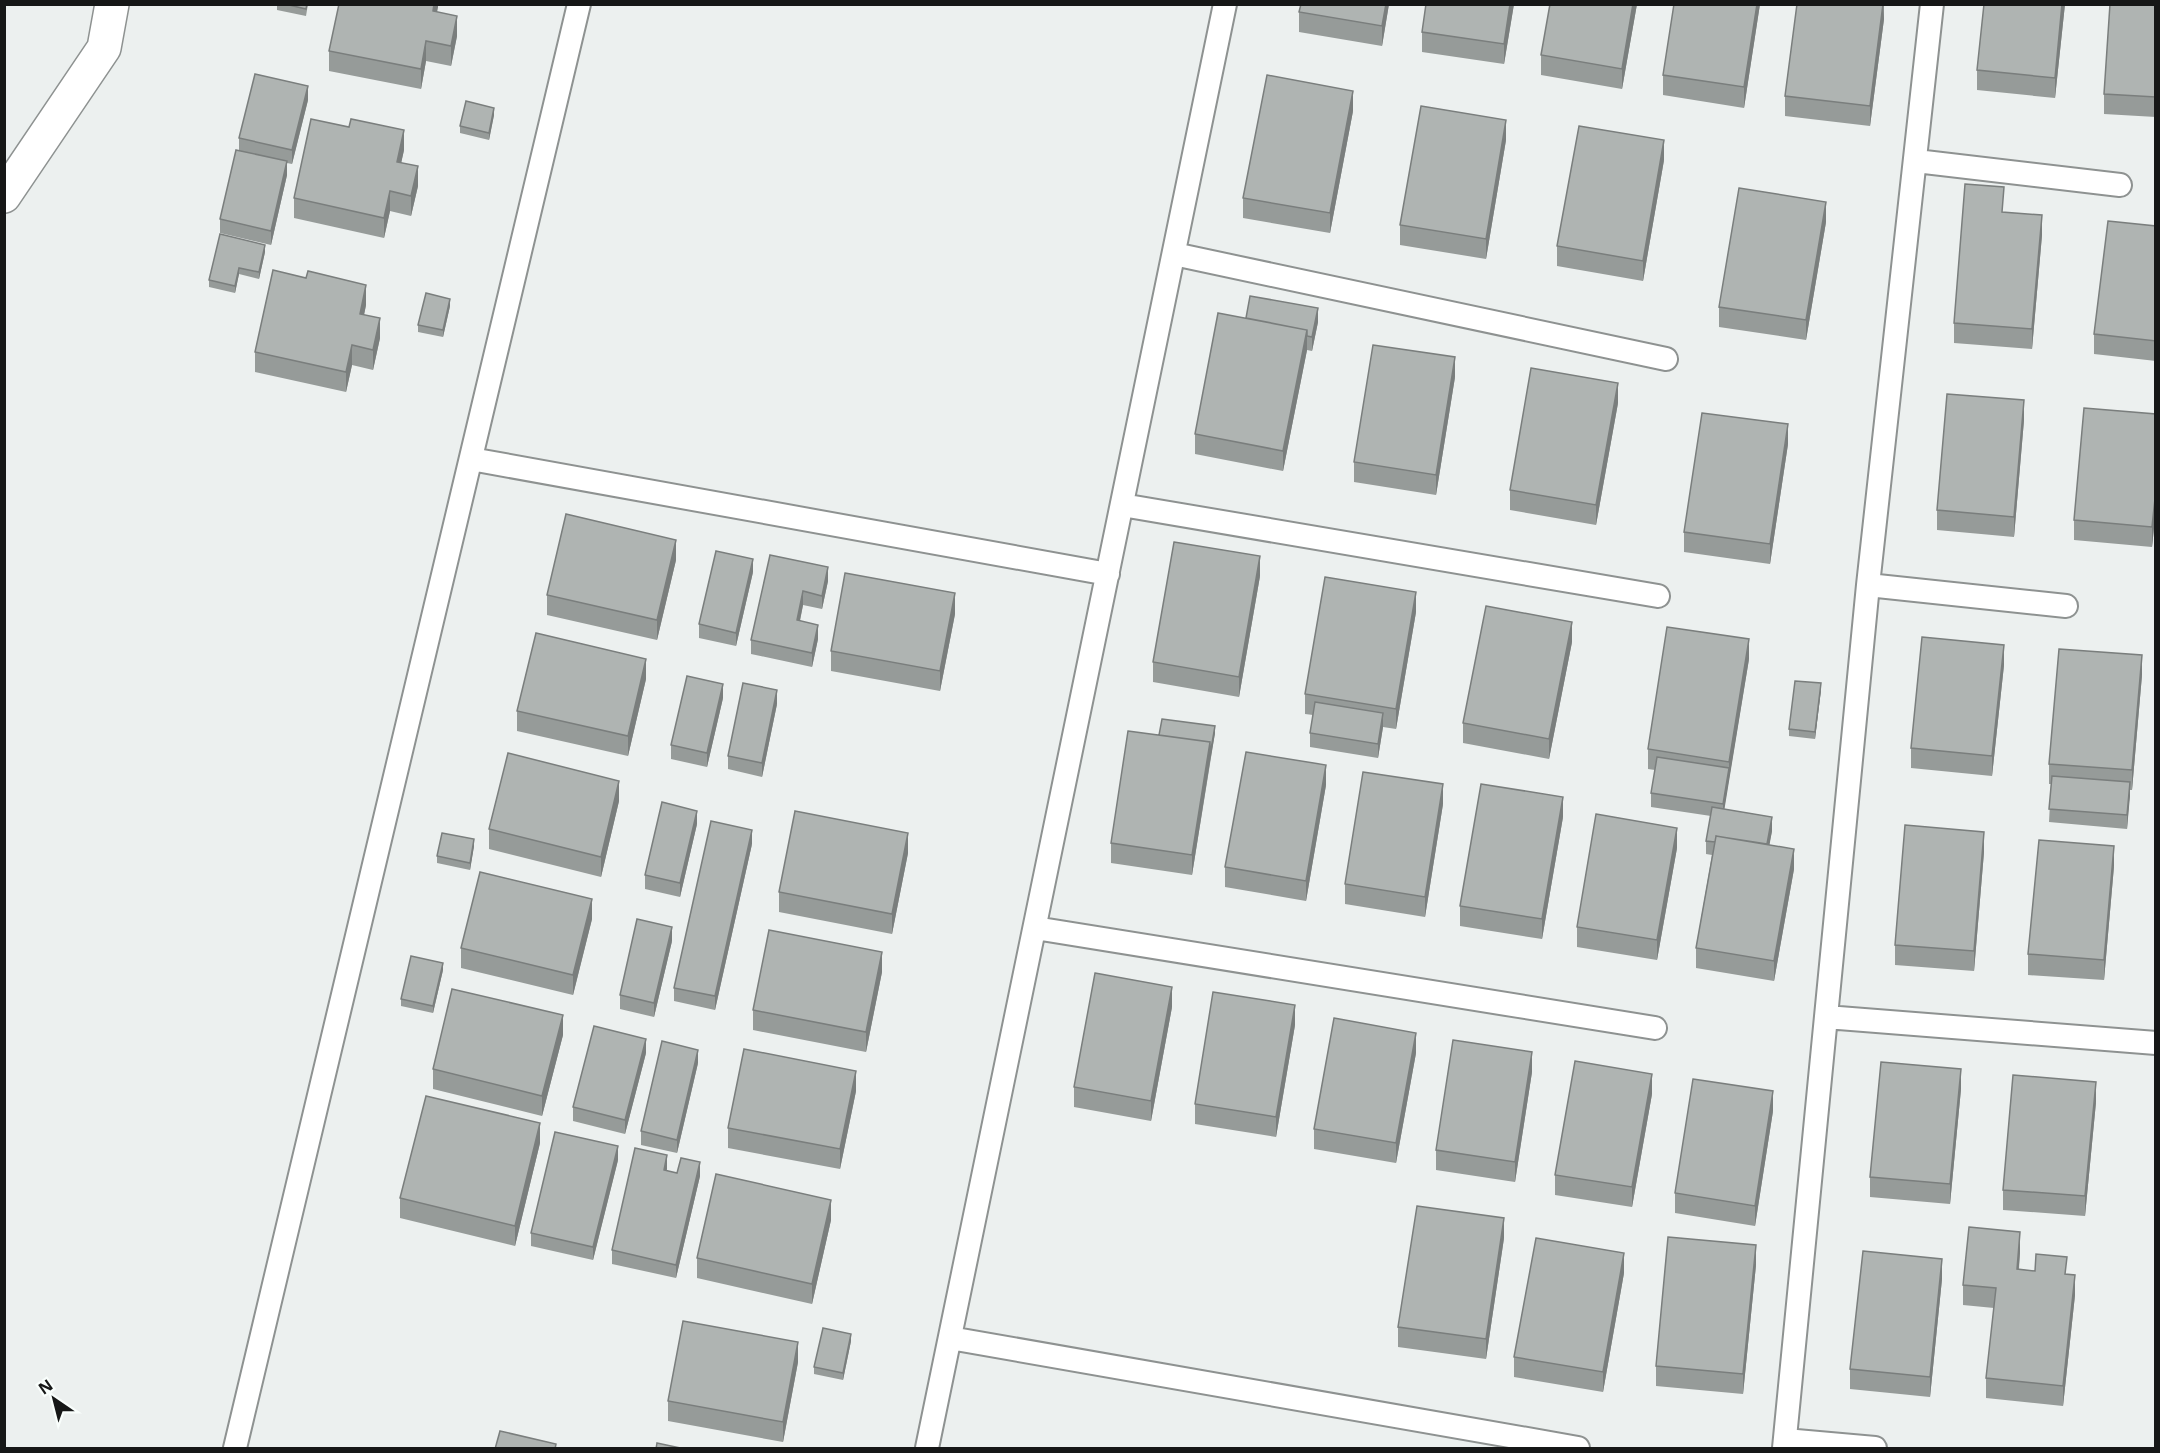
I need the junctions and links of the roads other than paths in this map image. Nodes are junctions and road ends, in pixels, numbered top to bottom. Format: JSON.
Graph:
{"nodes":[{"id":1,"x":112,"y":4,"type":"edge"},
{"id":2,"x":579,"y":4,"type":"edge"},
{"id":3,"x":1225,"y":4,"type":"edge"},
{"id":4,"x":1932,"y":4,"type":"edge"},
{"id":5,"x":1916,"y":160,"type":"junction"},
{"id":6,"x":2120,"y":185,"type":"dead end"},
{"id":7,"x":4,"y":196,"type":"edge"},
{"id":8,"x":1174,"y":254,"type":"junction"},
{"id":9,"x":1666,"y":359,"type":"dead end"},
{"id":10,"x":471,"y":459,"type":"junction"},
{"id":11,"x":1122,"y":505,"type":"junction"},
{"id":12,"x":1108,"y":574,"type":"junction"},
{"id":13,"x":1868,"y":585,"type":"junction"},
{"id":14,"x":1658,"y":596,"type":"dead end"},
{"id":15,"x":2066,"y":606,"type":"dead end"},
{"id":16,"x":1035,"y":928,"type":"junction"},
{"id":17,"x":1826,"y":1017,"type":"junction"},
{"id":18,"x":1655,"y":1028,"type":"dead end"},
{"id":19,"x":2156,"y":1043,"type":"edge"},
{"id":20,"x":950,"y":1338,"type":"junction"},
{"id":21,"x":1785,"y":1444,"type":"edge"},
{"id":22,"x":235,"y":1449,"type":"edge"},
{"id":23,"x":927,"y":1449,"type":"edge"},
{"id":24,"x":1578,"y":1449,"type":"edge"},
{"id":25,"x":1875,"y":1449,"type":"edge"}],
"edges":[{"from":1,"to":7,"type":"street"},
{"from":2,"to":10,"type":"lane"},
{"from":3,"to":8,"type":"lane"},
{"from":4,"to":5,"type":"lane"},
{"from":5,"to":6,"type":"lane"},
{"from":5,"to":13,"type":"lane"},
{"from":8,"to":9,"type":"lane"},
{"from":8,"to":11,"type":"lane"},
{"from":10,"to":12,"type":"lane"},
{"from":10,"to":22,"type":"lane"},
{"from":11,"to":12,"type":"lane"},
{"from":11,"to":14,"type":"lane"},
{"from":12,"to":16,"type":"lane"},
{"from":13,"to":15,"type":"lane"},
{"from":13,"to":17,"type":"lane"},
{"from":16,"to":18,"type":"lane"},
{"from":16,"to":20,"type":"lane"},
{"from":17,"to":19,"type":"lane"},
{"from":17,"to":21,"type":"lane"},
{"from":20,"to":23,"type":"lane"},
{"from":20,"to":24,"type":"lane"},
{"from":21,"to":25,"type":"lane"}]}
